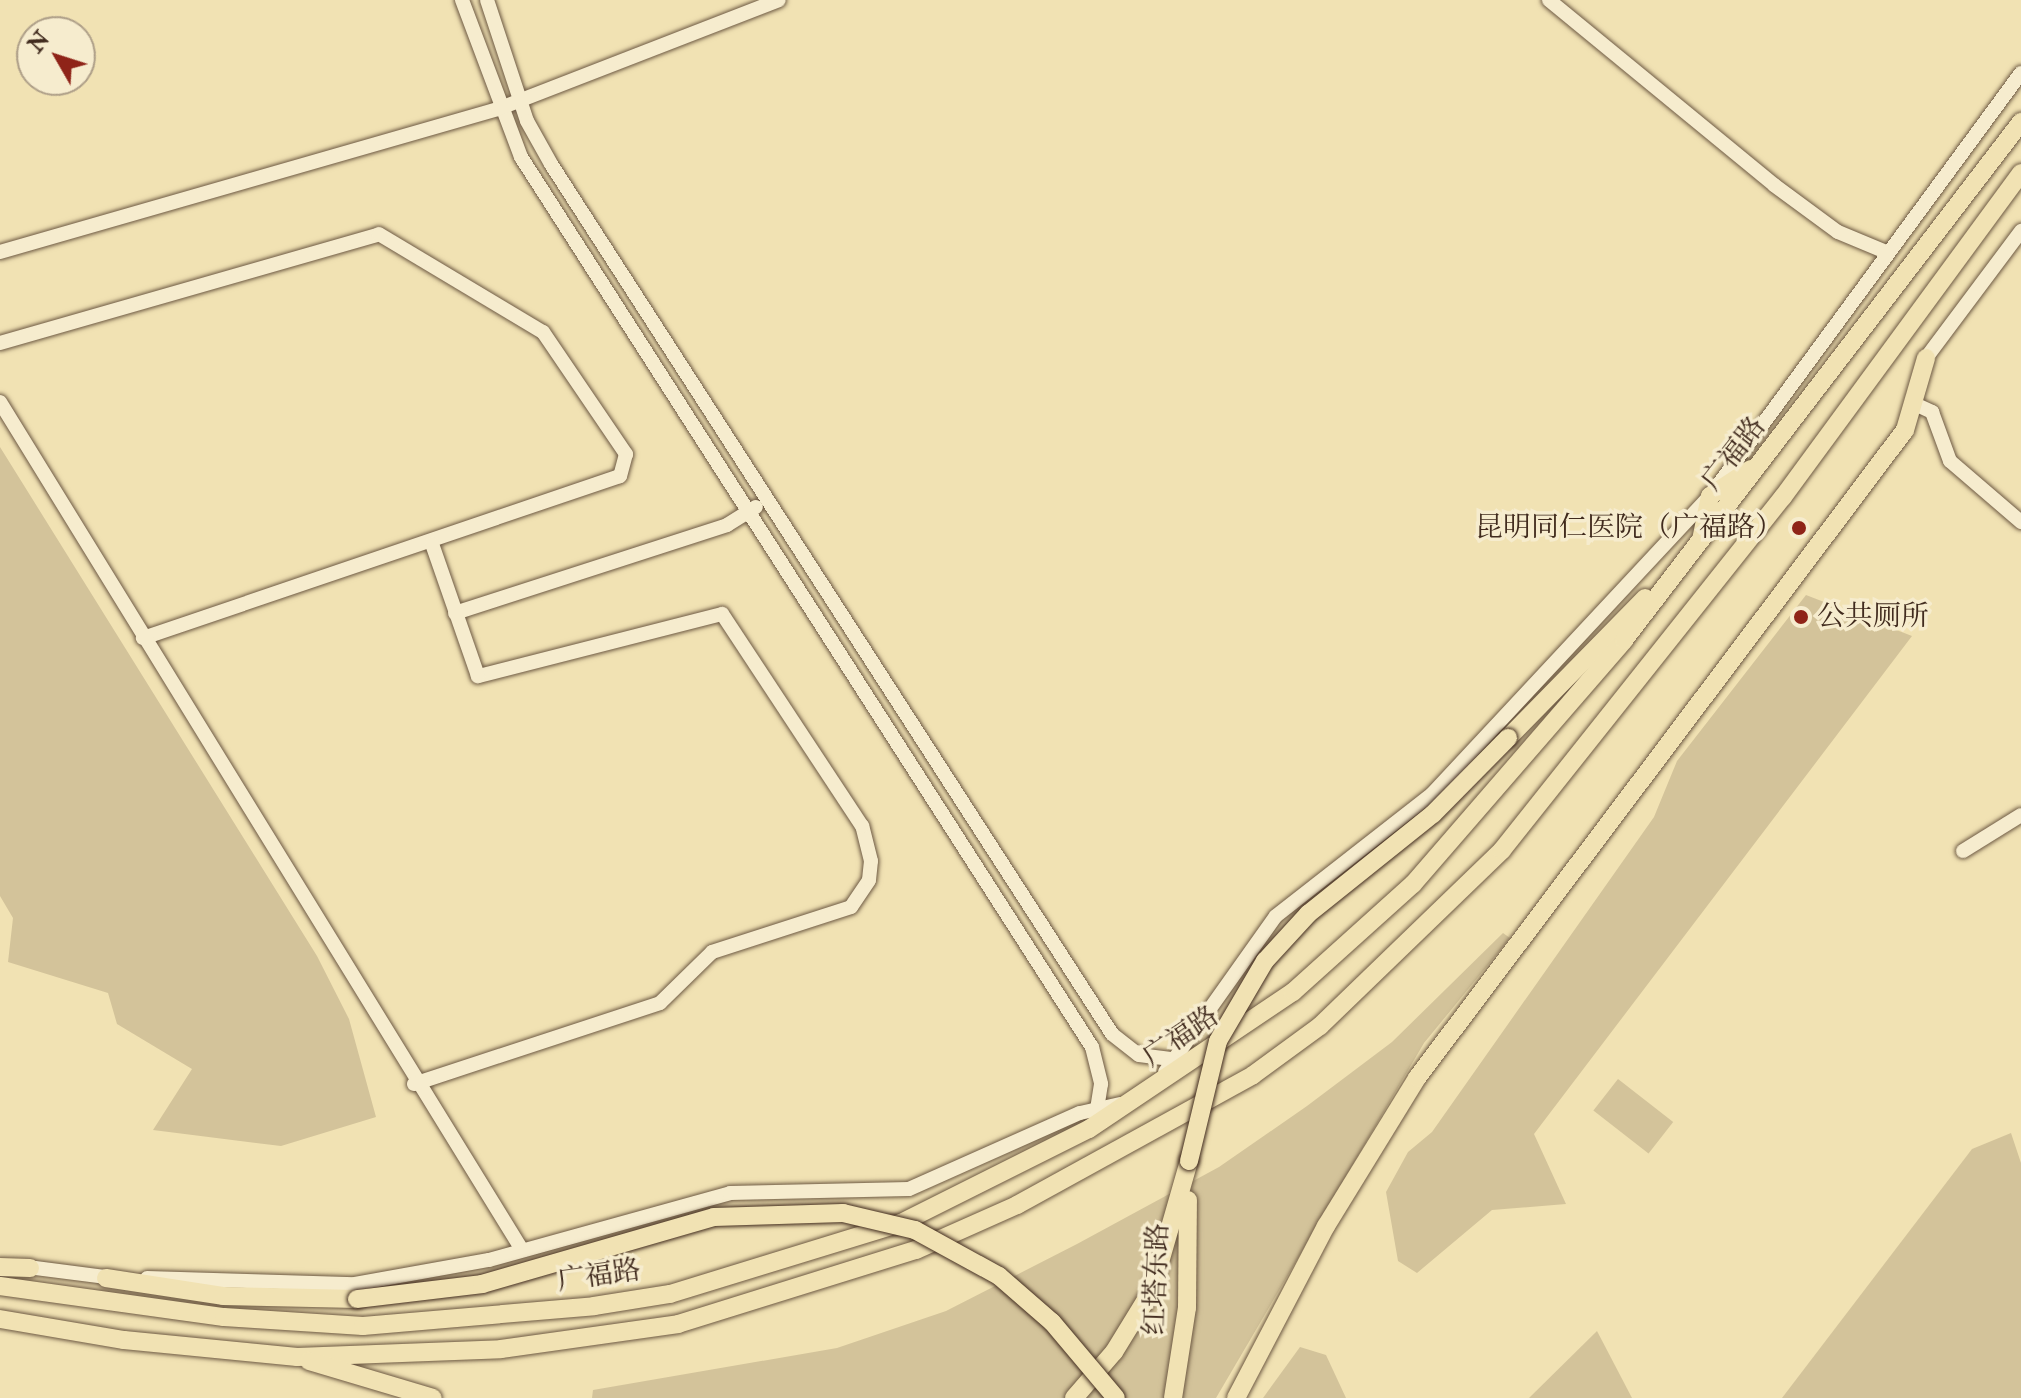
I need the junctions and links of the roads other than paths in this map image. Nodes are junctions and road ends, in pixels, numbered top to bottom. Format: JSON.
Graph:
{"nodes":[{"id":1,"x":462,"y":0,"type":"edge"},
{"id":2,"x":487,"y":0,"type":"edge"},
{"id":3,"x":779,"y":0,"type":"edge"},
{"id":4,"x":1549,"y":0,"type":"edge"},
{"id":5,"x":2021,"y":73,"type":"edge"},
{"id":6,"x":519,"y":101,"type":"junction"},
{"id":7,"x":498,"y":109,"type":"junction"},
{"id":8,"x":2021,"y":122,"type":"edge"},
{"id":9,"x":2021,"y":173,"type":"edge"},
{"id":10,"x":2021,"y":231,"type":"edge"},
{"id":11,"x":0,"y":252,"type":"edge"},
{"id":12,"x":1886,"y":252,"type":"junction"},
{"id":13,"x":0,"y":343,"type":"edge"},
{"id":14,"x":1926,"y":358,"type":"joint"},
{"id":15,"x":0,"y":402,"type":"edge"},
{"id":16,"x":1917,"y":405,"type":"junction"},
{"id":17,"x":1767,"y":458,"type":"junction"},
{"id":18,"x":1710,"y":496,"type":"junction"},
{"id":19,"x":765,"y":501,"type":"junction"},
{"id":20,"x":750,"y":512,"type":"junction"},
{"id":21,"x":2021,"y":522,"type":"edge"},
{"id":22,"x":1701,"y":542,"type":"junction"},
{"id":23,"x":432,"y":544,"type":"junction"},
{"id":24,"x":829,"y":596,"type":"junction"},
{"id":25,"x":811,"y":608,"type":"junction"},
{"id":26,"x":455,"y":613,"type":"junction"},
{"id":27,"x":143,"y":638,"type":"junction"},
{"id":28,"x":2021,"y":815,"type":"edge"},
{"id":29,"x":1963,"y":851,"type":"dead end"},
{"id":30,"x":1008,"y":872,"type":"junction"},
{"id":31,"x":989,"y":885,"type":"junction"},
{"id":32,"x":1215,"y":1048,"type":"junction"},
{"id":33,"x":1177,"y":1060,"type":"junction"},
{"id":34,"x":414,"y":1084,"type":"junction"},
{"id":35,"x":1137,"y":1100,"type":"junction"},
{"id":36,"x":1099,"y":1109,"type":"junction"},
{"id":37,"x":1089,"y":1129,"type":"junction"},
{"id":38,"x":1189,"y":1161,"type":"junction"},
{"id":39,"x":522,"y":1250,"type":"junction"},
{"id":40,"x":0,"y":1261,"type":"edge"},
{"id":41,"x":0,"y":1267,"type":"edge"},
{"id":42,"x":30,"y":1268,"type":"junction"},
{"id":43,"x":106,"y":1278,"type":"junction"},
{"id":44,"x":0,"y":1286,"type":"edge"},
{"id":45,"x":0,"y":1319,"type":"edge"},
{"id":46,"x":297,"y":1357,"type":"junction"},
{"id":47,"x":1253,"y":1362,"type":"junction"},
{"id":48,"x":433,"y":1398,"type":"edge"},
{"id":49,"x":1074,"y":1398,"type":"edge"},
{"id":50,"x":1116,"y":1398,"type":"edge"},
{"id":51,"x":1173,"y":1398,"type":"edge"},
{"id":52,"x":1236,"y":1398,"type":"edge"},
{"id":53,"x":1246,"y":1398,"type":"edge"}],
"edges":[{"from":1,"to":7,"type":"street"},
{"from":2,"to":6,"type":"street"},
{"from":3,"to":6,"type":"street"},
{"from":4,"to":12,"type":"street"},
{"from":5,"to":12,"type":"street"},
{"from":6,"to":7,"type":"street"},
{"from":6,"to":19,"type":"street"},
{"from":7,"to":11,"type":"street"},
{"from":7,"to":20,"type":"street"},
{"from":8,"to":17,"type":"main road","name":"广福路"},
{"from":9,"to":46,"type":"main road","name":"广福路"},
{"from":10,"to":14,"type":"street"},
{"from":12,"to":18,"type":"street"},
{"from":13,"to":23,"type":"street"},
{"from":14,"to":16,"type":"main road"},
{"from":15,"to":27,"type":"street"},
{"from":16,"to":21,"type":"street"},
{"from":16,"to":47,"type":"main road"},
{"from":17,"to":18,"type":"main road"},
{"from":17,"to":22,"type":"main road","name":"广福路"},
{"from":18,"to":22,"type":"main road"},
{"from":18,"to":33,"type":"street"},
{"from":19,"to":20,"type":"street"},
{"from":19,"to":24,"type":"street"},
{"from":20,"to":25,"type":"street"},
{"from":20,"to":26,"type":"street"},
{"from":22,"to":32,"type":"main road","name":"广福路"},
{"from":22,"to":38,"type":"main road","bridge":true},
{"from":23,"to":26,"type":"street"},
{"from":23,"to":27,"type":"street"},
{"from":24,"to":25,"type":"street"},
{"from":24,"to":30,"type":"street"},
{"from":25,"to":31,"type":"street"},
{"from":26,"to":34,"type":"street"},
{"from":27,"to":34,"type":"street"},
{"from":28,"to":29,"type":"street"},
{"from":30,"to":31,"type":"street"},
{"from":30,"to":33,"type":"street"},
{"from":31,"to":36,"type":"street"},
{"from":32,"to":33,"type":"street"},
{"from":32,"to":35,"type":"main road","name":"广福路"},
{"from":33,"to":35,"type":"street"},
{"from":34,"to":39,"type":"street"},
{"from":35,"to":36,"type":"street"},
{"from":35,"to":37,"type":"main road","name":"广福路"},
{"from":36,"to":37,"type":"street"},
{"from":36,"to":39,"type":"street"},
{"from":37,"to":44,"type":"main road","name":"广福路"},
{"from":38,"to":49,"type":"main road"},
{"from":38,"to":51,"type":"main road","name":"红塔东路"},
{"from":39,"to":43,"type":"street"},
{"from":40,"to":42,"type":"street"},
{"from":41,"to":42,"type":"main road"},
{"from":42,"to":43,"type":"street"},
{"from":43,"to":50,"type":"main road","bridge":true},
{"from":45,"to":46,"type":"main road","name":"广福路"},
{"from":46,"to":48,"type":"main road"},
{"from":47,"to":52,"type":"main road"},
{"from":47,"to":53,"type":"main road"}]}
